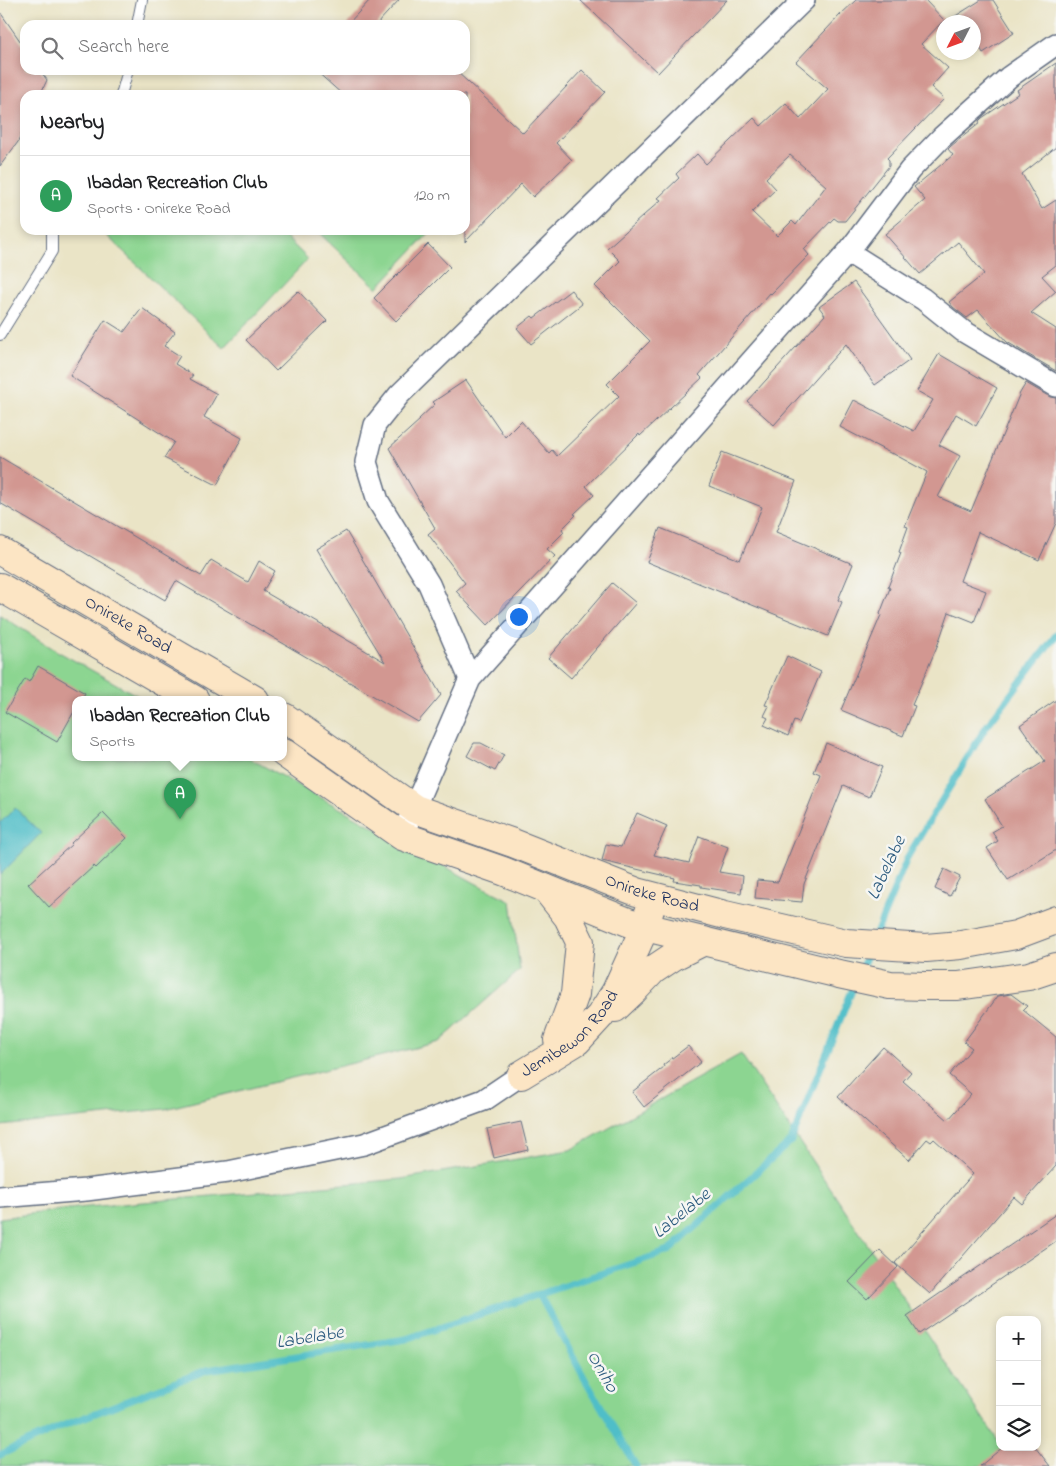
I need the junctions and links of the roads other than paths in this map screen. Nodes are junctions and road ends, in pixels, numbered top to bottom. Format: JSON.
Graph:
{"nodes":[{"id":1,"x":142,"y":0,"type":"edge"},
{"id":2,"x":804,"y":0,"type":"edge"},
{"id":3,"x":138,"y":20,"type":"edge"},
{"id":4,"x":1056,"y":44,"type":"edge"},
{"id":5,"x":127,"y":75,"type":"edge"},
{"id":6,"x":122,"y":90,"type":"edge"},
{"id":7,"x":52,"y":235,"type":"edge"},
{"id":8,"x":848,"y":252,"type":"junction"},
{"id":9,"x":0,"y":335,"type":"edge"},
{"id":10,"x":1056,"y":386,"type":"edge"},
{"id":11,"x":0,"y":551,"type":"edge"},
{"id":12,"x":0,"y":587,"type":"edge"},
{"id":13,"x":470,"y":679,"type":"junction"},
{"id":14,"x":188,"y":696,"type":"edge"},
{"id":15,"x":248,"y":696,"type":"edge"},
{"id":16,"x":287,"y":719,"type":"edge"},
{"id":17,"x":287,"y":755,"type":"edge"},
{"id":18,"x":415,"y":809,"type":"junction"},
{"id":19,"x":402,"y":836,"type":"junction"},
{"id":20,"x":545,"y":888,"type":"junction"},
{"id":21,"x":646,"y":894,"type":"junction"},
{"id":22,"x":1056,"y":920,"type":"edge"},
{"id":23,"x":636,"y":924,"type":"junction"},
{"id":24,"x":704,"y":942,"type":"junction"},
{"id":25,"x":1056,"y":967,"type":"edge"},
{"id":26,"x":600,"y":1016,"type":"junction"},
{"id":27,"x":558,"y":1040,"type":"junction"},
{"id":28,"x":521,"y":1075,"type":"junction"},
{"id":29,"x":0,"y":1197,"type":"edge"}],
"edges":[{"from":1,"to":3,"type":"lane"},
{"from":2,"to":13,"type":"street"},
{"from":4,"to":8,"type":"street"},
{"from":5,"to":6,"type":"lane"},
{"from":7,"to":9,"type":"lane"},
{"from":8,"to":10,"type":"street"},
{"from":8,"to":13,"type":"street"},
{"from":11,"to":15,"type":"main road","name":"Onireke Road"},
{"from":12,"to":14,"type":"main road","name":"Onireke Road"},
{"from":13,"to":18,"type":"street"},
{"from":16,"to":18,"type":"main road","name":"Onireke Road"},
{"from":17,"to":19,"type":"main road","name":"Onireke Road"},
{"from":18,"to":19,"type":"street"},
{"from":18,"to":21,"type":"main road","name":"Onireke Road"},
{"from":19,"to":20,"type":"main road","name":"Onireke Road"},
{"from":20,"to":23,"type":"main road","name":"Onireke Road"},
{"from":20,"to":27,"type":"main road"},
{"from":21,"to":22,"type":"main road","name":"Onireke Road"},
{"from":21,"to":23,"type":"main road","name":"Jemibewon Road"},
{"from":23,"to":24,"type":"main road","name":"Onireke Road"},
{"from":23,"to":26,"type":"main road","name":"Jemibewon Road"},
{"from":23,"to":27,"type":"main road","name":"Jemibewon Road"},
{"from":24,"to":25,"type":"main road","name":"Onireke Road"},
{"from":24,"to":26,"type":"main road"},
{"from":26,"to":28,"type":"main road","name":"Jemibewon Road"},
{"from":27,"to":28,"type":"main road","name":"Jemibewon Road"},
{"from":28,"to":29,"type":"street"}]}
